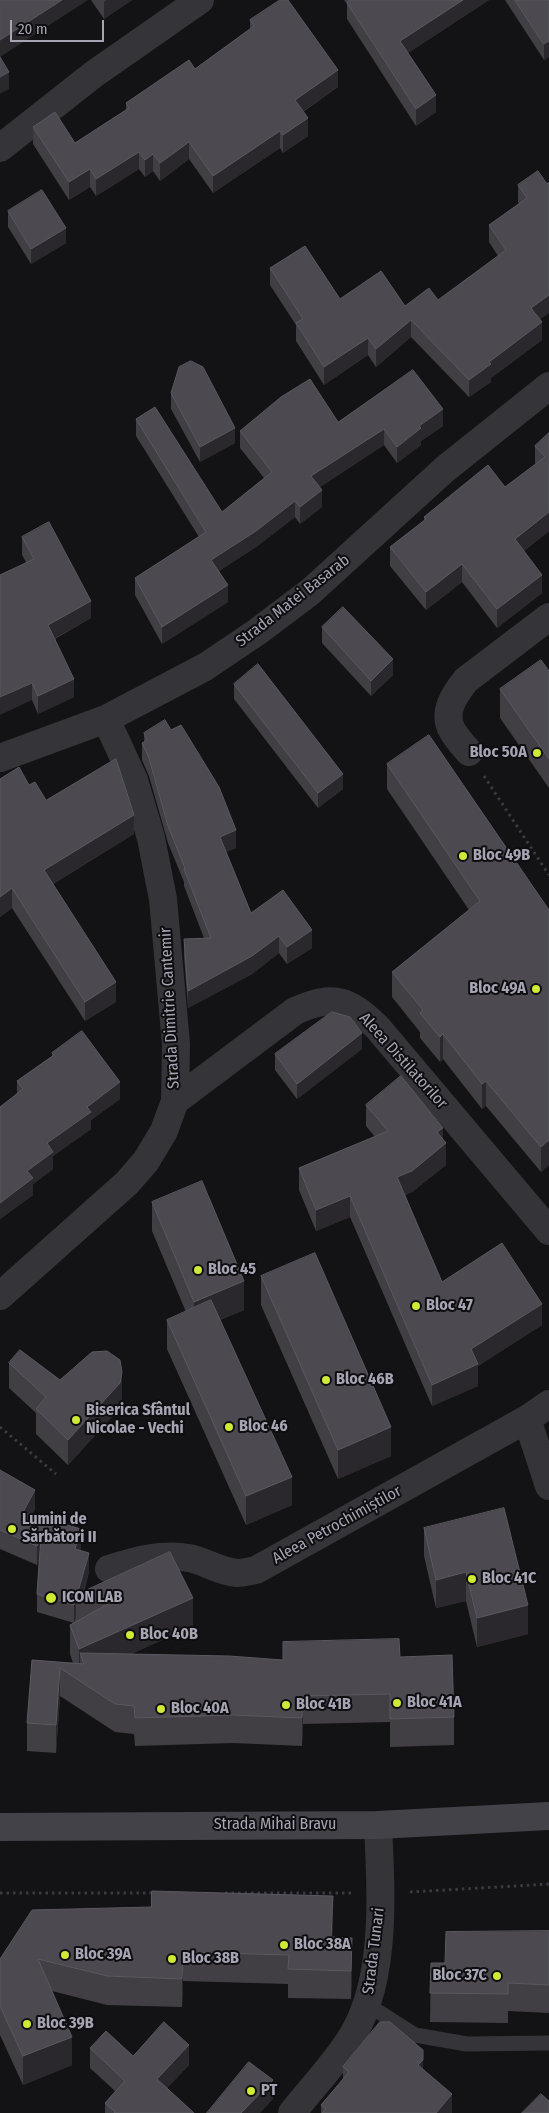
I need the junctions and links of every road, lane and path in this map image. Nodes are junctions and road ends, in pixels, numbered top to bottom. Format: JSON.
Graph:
{"nodes":[{"id":1,"x":200,"y":0,"type":"edge"},
{"id":2,"x":0,"y":148,"type":"edge"},
{"id":3,"x":549,"y":386,"type":"edge"},
{"id":4,"x":549,"y":617,"type":"edge"},
{"id":5,"x":106,"y":719,"type":"junction"},
{"id":6,"x":469,"y":752,"type":"joint"},
{"id":7,"x":0,"y":758,"type":"edge"},
{"id":8,"x":549,"y":875,"type":"edge"},
{"id":9,"x":175,"y":1101,"type":"junction"},
{"id":10,"x":549,"y":1230,"type":"edge"},
{"id":11,"x":0,"y":1296,"type":"edge"},
{"id":12,"x":549,"y":1404,"type":"edge"},
{"id":13,"x":527,"y":1419,"type":"junction"},
{"id":14,"x":0,"y":1427,"type":"edge"},
{"id":15,"x":56,"y":1474,"type":"dead end"},
{"id":16,"x":549,"y":1486,"type":"edge"},
{"id":17,"x":109,"y":1569,"type":"dead end"},
{"id":18,"x":549,"y":1816,"type":"edge"},
{"id":19,"x":378,"y":1825,"type":"junction"},
{"id":20,"x":0,"y":1827,"type":"edge"},
{"id":21,"x":549,"y":1884,"type":"edge"},
{"id":22,"x":0,"y":1893,"type":"edge"},
{"id":23,"x":166,"y":1893,"type":"edge"},
{"id":24,"x":224,"y":1893,"type":"edge"},
{"id":25,"x":381,"y":1893,"type":"junction"},
{"id":26,"x":368,"y":2005,"type":"junction"},
{"id":27,"x":549,"y":2043,"type":"edge"},
{"id":28,"x":292,"y":2113,"type":"edge"}],
"edges":[{"from":1,"to":2,"type":"street"},
{"from":3,"to":5,"type":"street","name":"Strada Matei Basarab"},
{"from":4,"to":6,"type":"street"},
{"from":5,"to":7,"type":"street","name":"Strada Matei Basarab"},
{"from":5,"to":9,"type":"street","name":"Strada Dimitrie Cantemir"},
{"from":6,"to":8,"type":"path"},
{"from":9,"to":10,"type":"street","name":"Aleea Distilatorilor"},
{"from":9,"to":11,"type":"street","name":"Strada Dimitrie Cantemir"},
{"from":12,"to":13,"type":"street","name":"Aleea Petrochimiștilor"},
{"from":13,"to":16,"type":"street"},
{"from":13,"to":17,"type":"street","name":"Aleea Petrochimiștilor"},
{"from":14,"to":15,"type":"path"},
{"from":18,"to":19,"type":"main road","name":"Strada Mihai Bravu"},
{"from":19,"to":20,"type":"main road","name":"Strada Mihai Bravu"},
{"from":19,"to":25,"type":"street","name":"Strada Tunari"},
{"from":21,"to":25,"type":"path"},
{"from":22,"to":23,"type":"path"},
{"from":24,"to":25,"type":"path"},
{"from":25,"to":26,"type":"street","name":"Strada Tunari"},
{"from":26,"to":27,"type":"lane"},
{"from":26,"to":28,"type":"street","name":"Strada Tunari"}]}
